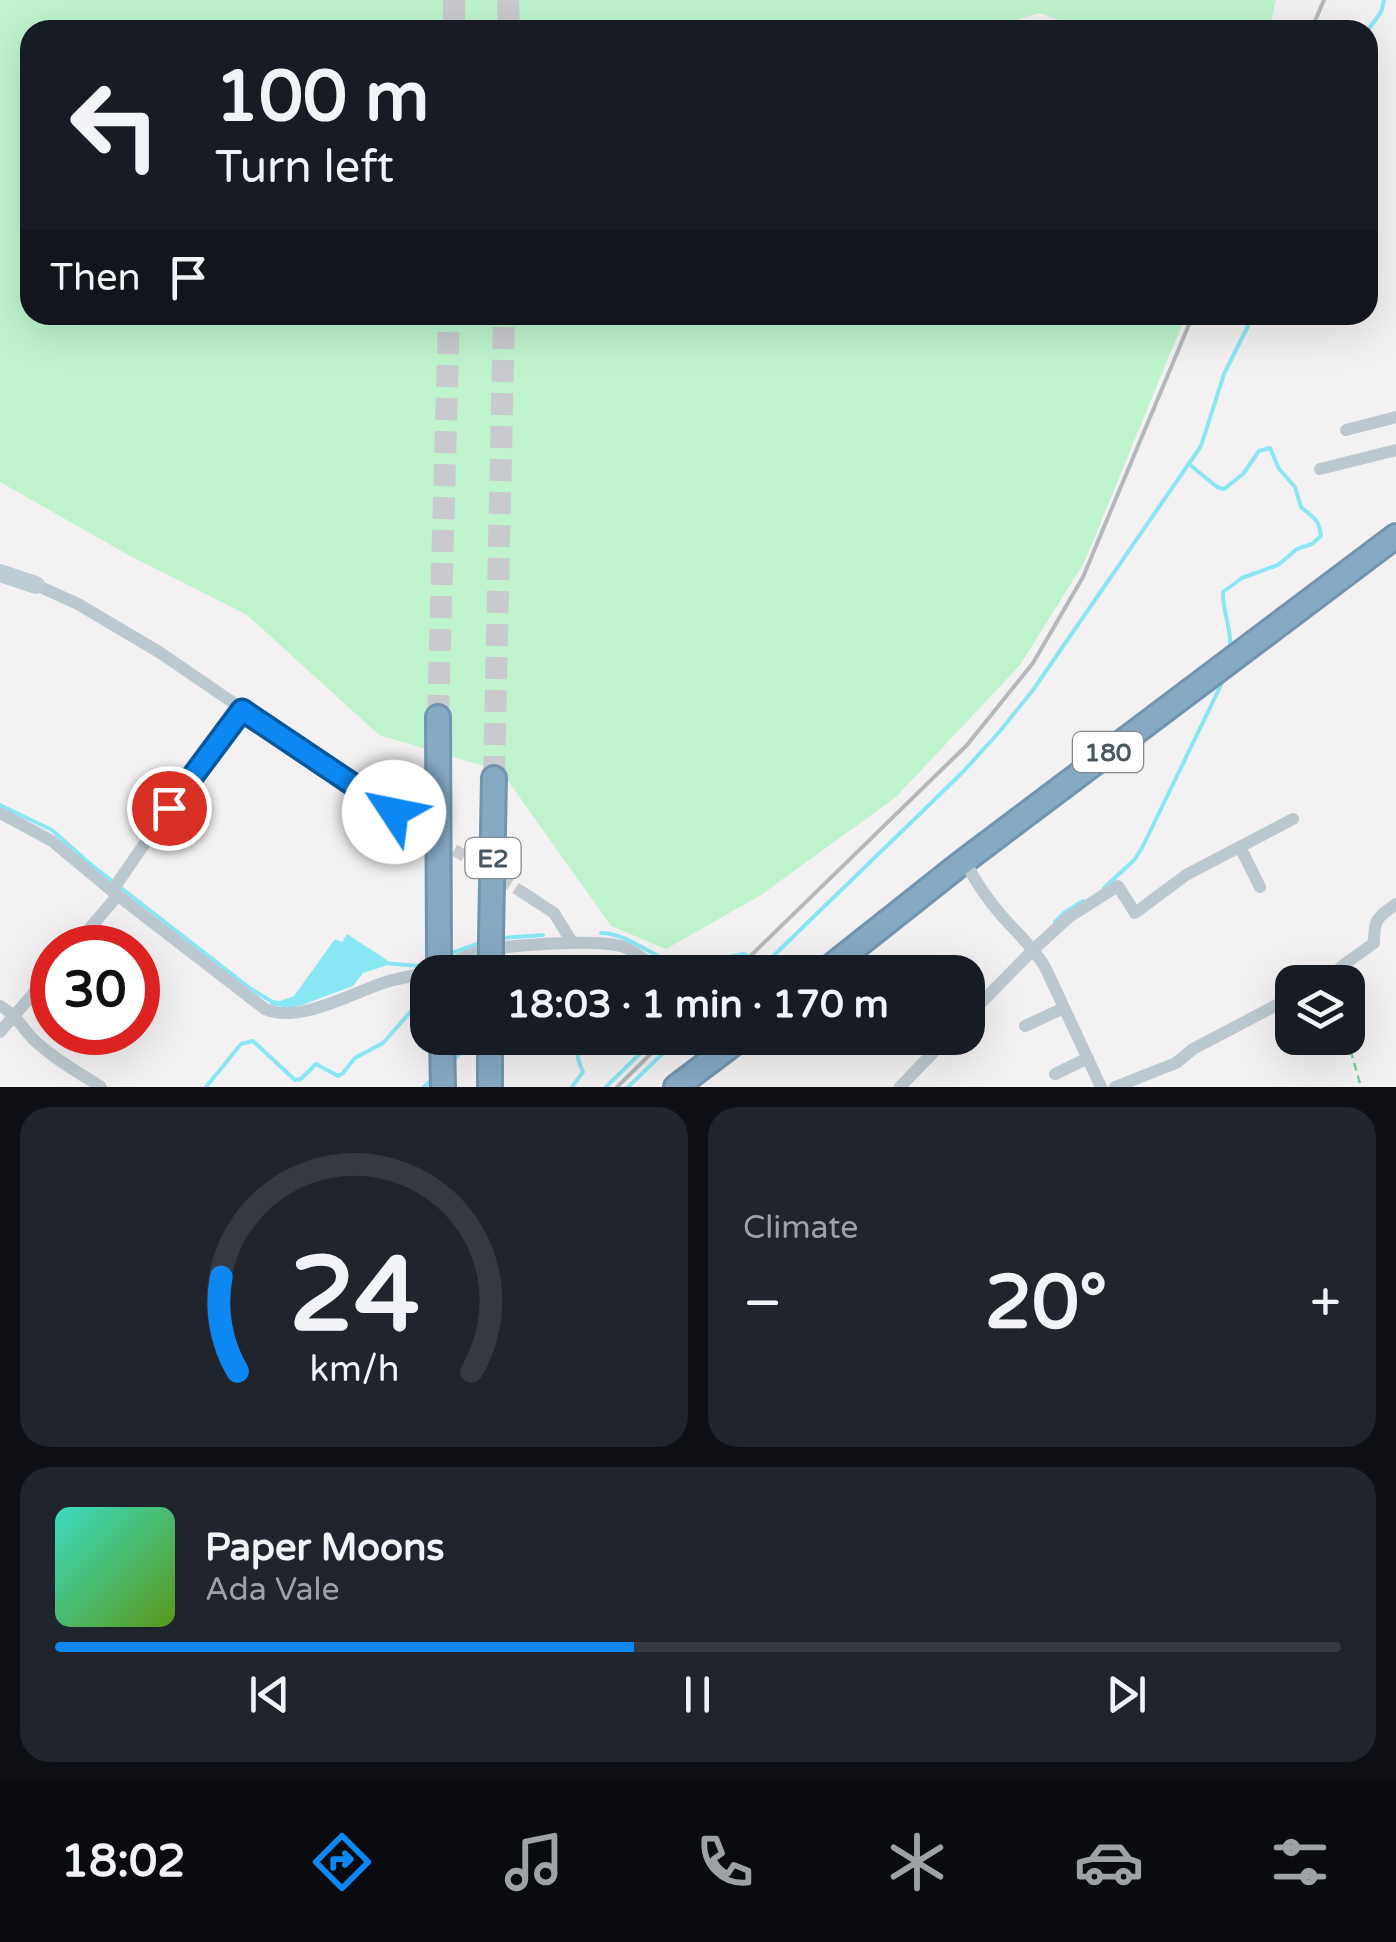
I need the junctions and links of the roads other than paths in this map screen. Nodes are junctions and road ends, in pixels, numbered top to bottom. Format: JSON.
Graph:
{"nodes":[{"id":1,"x":1396,"y":417,"type":"edge"},
{"id":2,"x":1346,"y":430,"type":"dead end"},
{"id":3,"x":1396,"y":450,"type":"edge"},
{"id":4,"x":1320,"y":469,"type":"dead end"},
{"id":5,"x":1396,"y":536,"type":"edge"},
{"id":6,"x":0,"y":573,"type":"edge"},
{"id":7,"x":36,"y":586,"type":"joint"},
{"id":8,"x":242,"y":710,"type":"junction"},
{"id":9,"x":438,"y":717,"type":"tunnel mouth"},
{"id":10,"x":494,"y":778,"type":"tunnel mouth"},
{"id":11,"x":394,"y":812,"type":"tunnel mouth"},
{"id":12,"x":0,"y":813,"type":"edge"},
{"id":13,"x":1293,"y":819,"type":"dead end"},
{"id":14,"x":1240,"y":847,"type":"junction"},
{"id":15,"x":964,"y":861,"type":"junction"},
{"id":16,"x":1260,"y":887,"type":"dead end"},
{"id":17,"x":116,"y":888,"type":"junction"},
{"id":18,"x":522,"y":892,"type":"tunnel mouth"},
{"id":19,"x":1396,"y":904,"type":"edge"},
{"id":20,"x":89,"y":925,"type":"edge"},
{"id":21,"x":572,"y":942,"type":"junction"},
{"id":22,"x":1031,"y":946,"type":"junction"},
{"id":23,"x":439,"y":955,"type":"edge"},
{"id":24,"x":491,"y":955,"type":"edge"},
{"id":25,"x":638,"y":955,"type":"edge"},
{"id":26,"x":845,"y":955,"type":"edge"},
{"id":27,"x":1343,"y":965,"type":"edge"},
{"id":28,"x":30,"y":996,"type":"edge"},
{"id":29,"x":985,"y":997,"type":"edge"},
{"id":30,"x":0,"y":1006,"type":"edge"},
{"id":31,"x":1275,"y":1006,"type":"edge"},
{"id":32,"x":1064,"y":1008,"type":"junction"},
{"id":33,"x":14,"y":1014,"type":"junction"},
{"id":34,"x":1025,"y":1026,"type":"dead end"},
{"id":35,"x":0,"y":1032,"type":"edge"},
{"id":36,"x":442,"y":1055,"type":"edge"},
{"id":37,"x":490,"y":1055,"type":"edge"},
{"id":38,"x":721,"y":1055,"type":"edge"},
{"id":39,"x":931,"y":1055,"type":"edge"},
{"id":40,"x":1088,"y":1058,"type":"junction"},
{"id":41,"x":1055,"y":1074,"type":"dead end"},
{"id":42,"x":686,"y":1084,"type":"edge"},
{"id":43,"x":101,"y":1087,"type":"edge"},
{"id":44,"x":443,"y":1087,"type":"edge"},
{"id":45,"x":490,"y":1087,"type":"edge"},
{"id":46,"x":900,"y":1087,"type":"edge"},
{"id":47,"x":1101,"y":1087,"type":"edge"},
{"id":48,"x":1115,"y":1087,"type":"edge"}],
"edges":[{"from":1,"to":2,"type":"street"},
{"from":3,"to":4,"type":"street"},
{"from":5,"to":15,"type":"highway","number":"180"},
{"from":6,"to":7,"type":"street"},
{"from":7,"to":8,"type":"street"},
{"from":8,"to":11,"type":"street"},
{"from":8,"to":17,"type":"street"},
{"from":9,"to":23,"type":"highway","number":"E2"},
{"from":10,"to":24,"type":"highway","number":"E2","bridge":true},
{"from":12,"to":17,"type":"street"},
{"from":13,"to":14,"type":"street"},
{"from":14,"to":16,"type":"street"},
{"from":14,"to":22,"type":"street"},
{"from":15,"to":22,"type":"street"},
{"from":15,"to":26,"type":"highway","number":"180"},
{"from":17,"to":20,"type":"street"},
{"from":17,"to":21,"type":"street"},
{"from":18,"to":21,"type":"street"},
{"from":19,"to":27,"type":"street"},
{"from":21,"to":25,"type":"street"},
{"from":22,"to":29,"type":"street"},
{"from":22,"to":32,"type":"street"},
{"from":28,"to":33,"type":"street"},
{"from":30,"to":33,"type":"street"},
{"from":31,"to":48,"type":"street"},
{"from":32,"to":34,"type":"street"},
{"from":32,"to":40,"type":"street"},
{"from":33,"to":35,"type":"street"},
{"from":33,"to":43,"type":"street"},
{"from":36,"to":44,"type":"highway"},
{"from":37,"to":45,"type":"highway"},
{"from":38,"to":42,"type":"highway"},
{"from":39,"to":46,"type":"street"},
{"from":40,"to":41,"type":"street"},
{"from":40,"to":47,"type":"street"}]}
